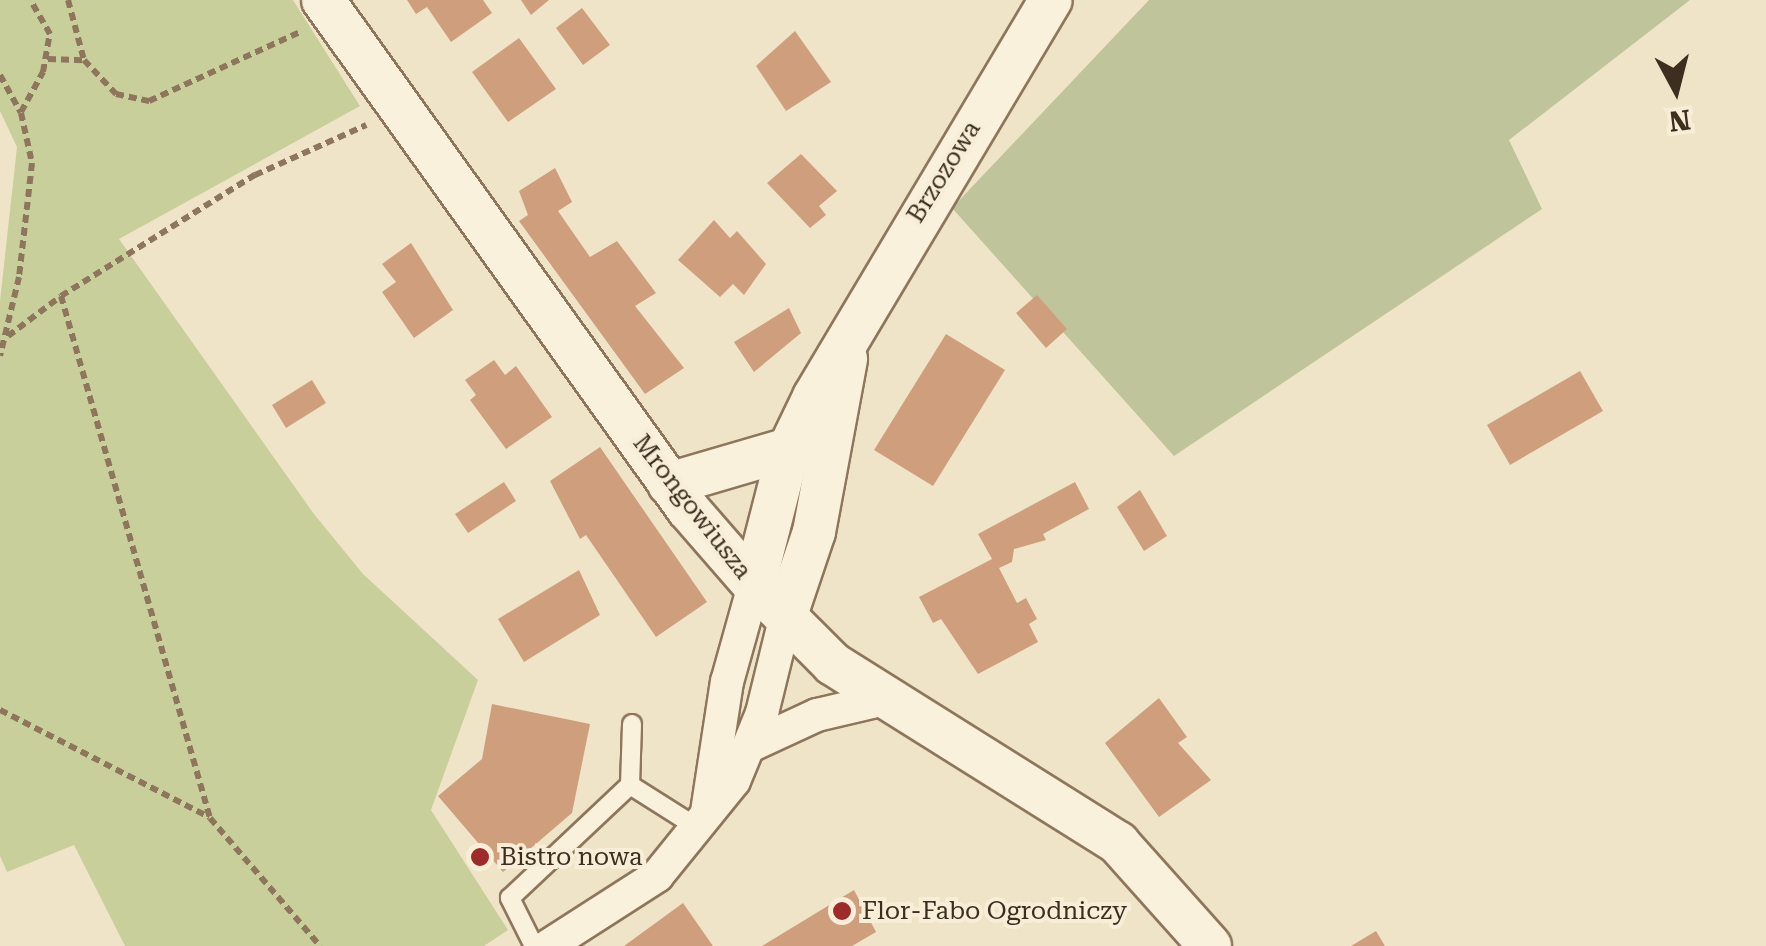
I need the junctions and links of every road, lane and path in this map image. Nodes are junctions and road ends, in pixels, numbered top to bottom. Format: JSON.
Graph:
{"nodes":[{"id":1,"x":30,"y":0,"type":"edge"},
{"id":2,"x":68,"y":0,"type":"edge"},
{"id":3,"x":1051,"y":0,"type":"edge"},
{"id":4,"x":318,"y":13,"type":"edge"},
{"id":5,"x":48,"y":58,"type":"junction"},
{"id":6,"x":84,"y":60,"type":"junction"},
{"id":7,"x":0,"y":74,"type":"edge"},
{"id":8,"x":20,"y":113,"type":"junction"},
{"id":9,"x":381,"y":118,"type":"dead end"},
{"id":10,"x":60,"y":296,"type":"junction"},
{"id":11,"x":8,"y":336,"type":"junction"},
{"id":12,"x":847,"y":350,"type":"junction"},
{"id":13,"x":0,"y":356,"type":"edge"},
{"id":14,"x":789,"y":449,"type":"junction"},
{"id":15,"x":669,"y":484,"type":"junction"},
{"id":16,"x":754,"y":585,"type":"junction"},
{"id":17,"x":786,"y":616,"type":"junction"},
{"id":18,"x":885,"y":699,"type":"junction"},
{"id":19,"x":0,"y":710,"type":"edge"},
{"id":20,"x":632,"y":724,"type":"dead end"},
{"id":21,"x":752,"y":746,"type":"junction"},
{"id":22,"x":630,"y":784,"type":"junction"},
{"id":23,"x":210,"y":818,"type":"junction"},
{"id":24,"x":702,"y":820,"type":"junction"},
{"id":25,"x":320,"y":946,"type":"edge"},
{"id":26,"x":534,"y":946,"type":"edge"},
{"id":27,"x":548,"y":946,"type":"edge"},
{"id":28,"x":1210,"y":946,"type":"edge"}],
"edges":[{"from":1,"to":5,"type":"path"},
{"from":2,"to":6,"type":"path"},
{"from":3,"to":12,"type":"street","name":"Brzozowa"},
{"from":4,"to":6,"type":"path"},
{"from":4,"to":15,"type":"street","name":"Mrongowiusza"},
{"from":5,"to":6,"type":"path"},
{"from":5,"to":8,"type":"path"},
{"from":7,"to":8,"type":"path"},
{"from":8,"to":11,"type":"path"},
{"from":9,"to":10,"type":"path"},
{"from":10,"to":11,"type":"path"},
{"from":10,"to":23,"type":"path"},
{"from":11,"to":13,"type":"path"},
{"from":12,"to":14,"type":"street","name":"Brzozowa"},
{"from":12,"to":17,"type":"street","name":"Brzozowa"},
{"from":14,"to":15,"type":"street"},
{"from":14,"to":16,"type":"street","name":"Brzozowa"},
{"from":15,"to":16,"type":"street","name":"Mrongowiusza"},
{"from":16,"to":17,"type":"street","name":"Mrongowiusza"},
{"from":16,"to":24,"type":"street"},
{"from":17,"to":18,"type":"street","name":"Mrongowiusza"},
{"from":17,"to":21,"type":"street"},
{"from":18,"to":21,"type":"street"},
{"from":18,"to":28,"type":"street","name":"Mrongowiusza"},
{"from":19,"to":23,"type":"path"},
{"from":20,"to":22,"type":"lane"},
{"from":21,"to":24,"type":"street"},
{"from":22,"to":24,"type":"lane"},
{"from":22,"to":26,"type":"lane"},
{"from":23,"to":25,"type":"path"},
{"from":24,"to":27,"type":"street"}]}
